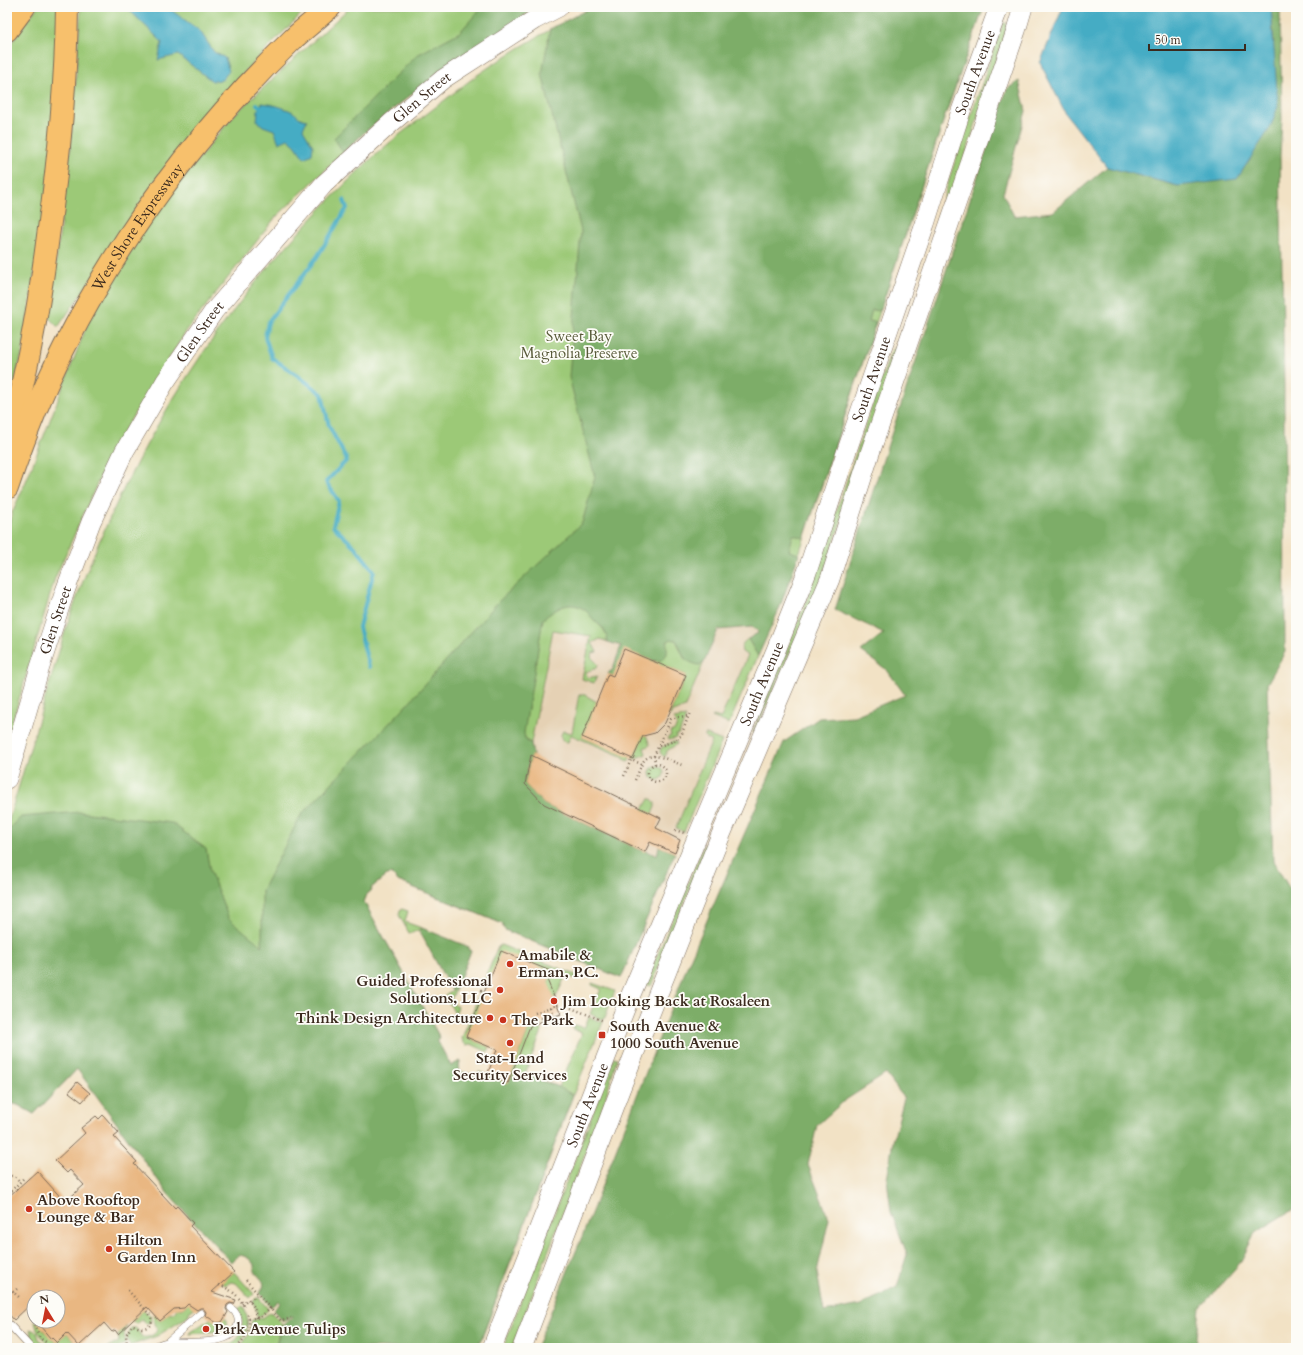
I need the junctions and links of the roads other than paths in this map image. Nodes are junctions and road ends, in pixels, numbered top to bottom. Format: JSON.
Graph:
{"nodes":[{"id":1,"x":24,"y":7,"type":"edge"},
{"id":2,"x":68,"y":7,"type":"edge"},
{"id":3,"x":330,"y":7,"type":"edge"},
{"id":4,"x":559,"y":7,"type":"edge"},
{"id":5,"x":999,"y":7,"type":"edge"},
{"id":6,"x":1023,"y":7,"type":"edge"},
{"id":7,"x":7,"y":30,"type":"edge"},
{"id":8,"x":7,"y":444,"type":"edge"},
{"id":9,"x":7,"y":488,"type":"edge"},
{"id":10,"x":7,"y":779,"type":"edge"},
{"id":11,"x":234,"y":1308,"type":"road end"},
{"id":12,"x":201,"y":1313,"type":"dead end"},
{"id":13,"x":7,"y":1322,"type":"edge"},
{"id":14,"x":166,"y":1342,"type":"junction"},
{"id":15,"x":31,"y":1348,"type":"edge"},
{"id":16,"x":150,"y":1348,"type":"edge"},
{"id":17,"x":492,"y":1348,"type":"edge"},
{"id":18,"x":522,"y":1348,"type":"edge"}],
"edges":[{"from":1,"to":7,"type":"highway"},
{"from":2,"to":8,"type":"highway"},
{"from":3,"to":9,"type":"highway","name":"West Shore Expressway"},
{"from":4,"to":10,"type":"street","name":"Glen Street"},
{"from":5,"to":17,"type":"street","name":"South Avenue"},
{"from":6,"to":18,"type":"street","name":"South Avenue"},
{"from":11,"to":14,"type":"lane"},
{"from":12,"to":14,"type":"lane"},
{"from":13,"to":15,"type":"lane"},
{"from":14,"to":16,"type":"lane"}]}
